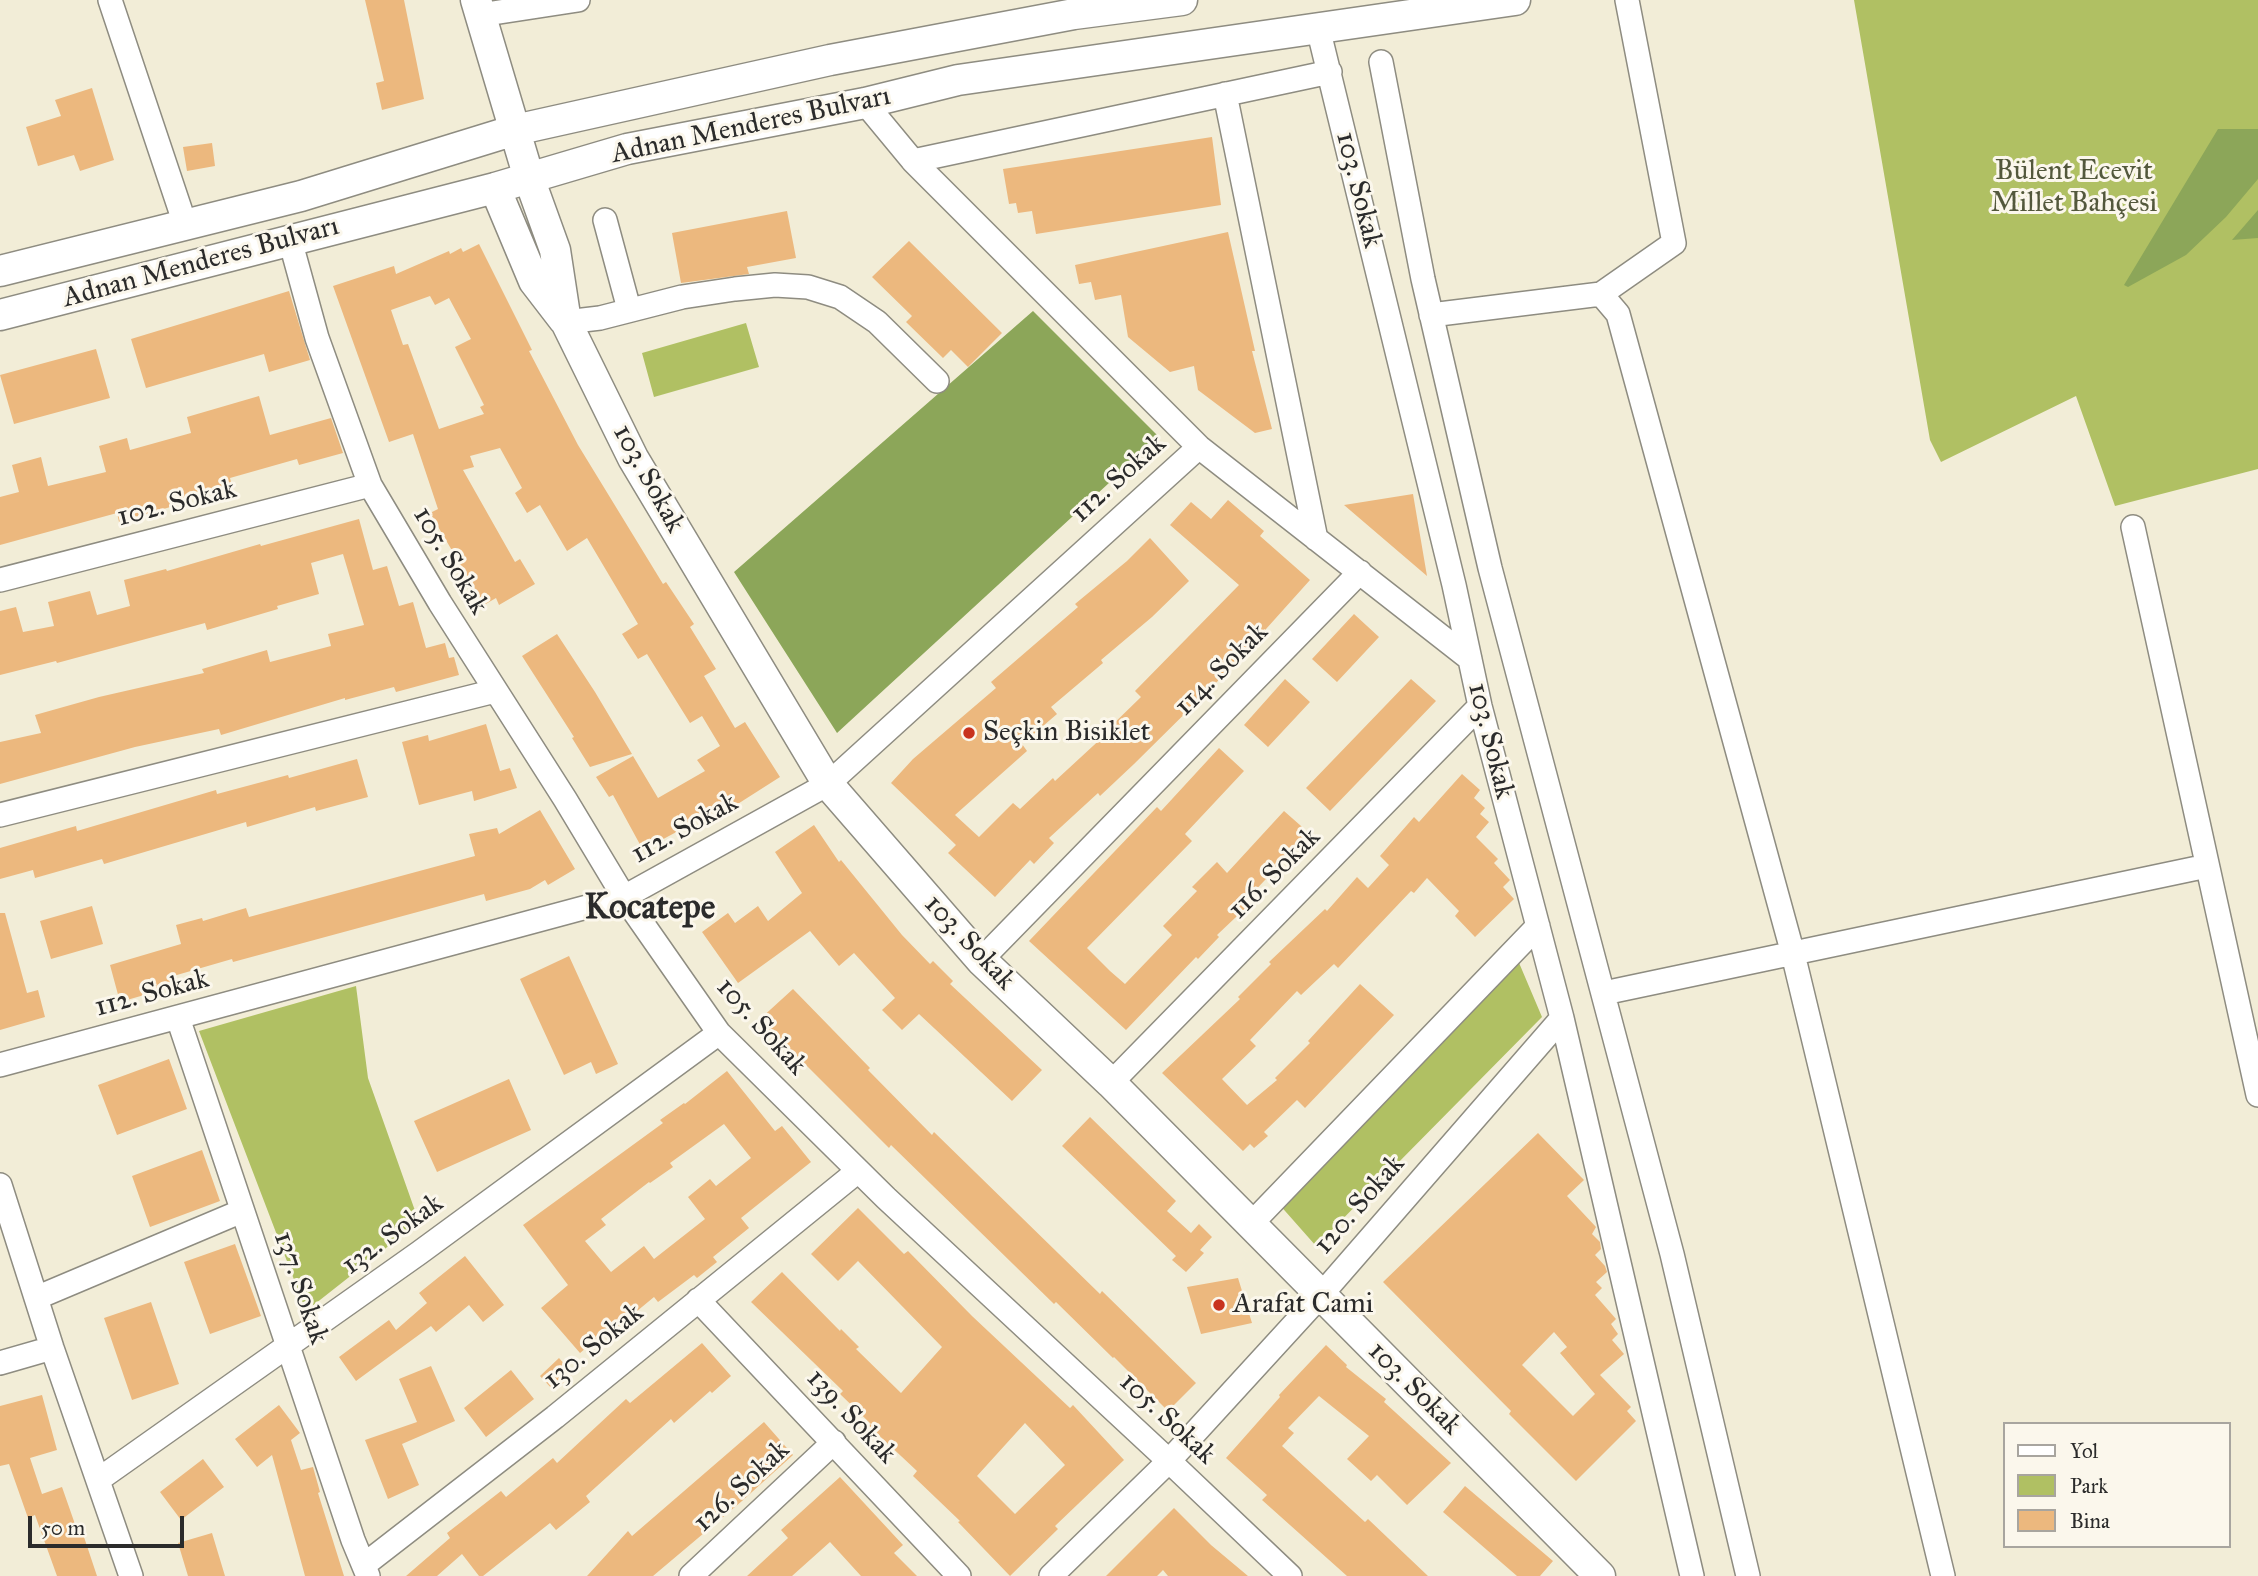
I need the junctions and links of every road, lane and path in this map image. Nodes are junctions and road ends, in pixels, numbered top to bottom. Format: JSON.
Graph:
{"nodes":[{"id":1,"x":110,"y":0,"type":"edge"},
{"id":2,"x":578,"y":0,"type":"edge"},
{"id":3,"x":1182,"y":0,"type":"edge"},
{"id":4,"x":1515,"y":0,"type":"edge"},
{"id":5,"x":1627,"y":0,"type":"edge"},
{"id":6,"x":478,"y":8,"type":"edge"},
{"id":7,"x":1318,"y":29,"type":"junction"},
{"id":8,"x":1381,"y":62,"type":"dead end"},
{"id":9,"x":1330,"y":72,"type":"junction"},
{"id":10,"x":1225,"y":94,"type":"junction"},
{"id":11,"x":865,"y":103,"type":"junction"},
{"id":12,"x":515,"y":130,"type":"junction"},
{"id":13,"x":913,"y":161,"type":"junction"},
{"id":14,"x":529,"y":178,"type":"junction"},
{"id":15,"x":495,"y":188,"type":"junction"},
{"id":16,"x":605,"y":220,"type":"dead end"},
{"id":17,"x":185,"y":224,"type":"junction"},
{"id":18,"x":290,"y":240,"type":"junction"},
{"id":19,"x":0,"y":271,"type":"edge"},
{"id":20,"x":1601,"y":294,"type":"junction"},
{"id":21,"x":629,"y":309,"type":"junction"},
{"id":22,"x":1431,"y":315,"type":"junction"},
{"id":23,"x":0,"y":316,"type":"edge"},
{"id":24,"x":566,"y":323,"type":"junction"},
{"id":25,"x":937,"y":381,"type":"dead end"},
{"id":26,"x":1199,"y":447,"type":"junction"},
{"id":27,"x":370,"y":485,"type":"junction"},
{"id":28,"x":2133,"y":527,"type":"dead end"},
{"id":29,"x":1317,"y":538,"type":"junction"},
{"id":30,"x":1360,"y":572,"type":"junction"},
{"id":31,"x":0,"y":580,"type":"edge"},
{"id":32,"x":1470,"y":659,"type":"junction"},
{"id":33,"x":495,"y":691,"type":"junction"},
{"id":34,"x":1480,"y":706,"type":"junction"},
{"id":35,"x":828,"y":784,"type":"junction"},
{"id":36,"x":0,"y":815,"type":"edge"},
{"id":37,"x":2207,"y":866,"type":"junction"},
{"id":38,"x":624,"y":897,"type":"junction"},
{"id":39,"x":1538,"y":926,"type":"junction"},
{"id":40,"x":1793,"y":954,"type":"junction"},
{"id":41,"x":981,"y":961,"type":"junction"},
{"id":42,"x":1604,"y":993,"type":"junction"},
{"id":43,"x":178,"y":1018,"type":"junction"},
{"id":44,"x":1562,"y":1018,"type":"junction"},
{"id":45,"x":719,"y":1033,"type":"junction"},
{"id":46,"x":0,"y":1065,"type":"edge"},
{"id":47,"x":1111,"y":1083,"type":"junction"},
{"id":48,"x":2258,"y":1095,"type":"edge"},
{"id":49,"x":858,"y":1171,"type":"junction"},
{"id":50,"x":0,"y":1185,"type":"edge"},
{"id":51,"x":242,"y":1211,"type":"junction"},
{"id":52,"x":1251,"y":1224,"type":"junction"},
{"id":53,"x":1321,"y":1295,"type":"junction"},
{"id":54,"x":36,"y":1298,"type":"junction"},
{"id":55,"x":698,"y":1300,"type":"junction"},
{"id":56,"x":288,"y":1346,"type":"junction"},
{"id":57,"x":52,"y":1348,"type":"junction"},
{"id":58,"x":0,"y":1363,"type":"edge"},
{"id":59,"x":834,"y":1442,"type":"junction"},
{"id":60,"x":1169,"y":1461,"type":"junction"},
{"id":61,"x":98,"y":1480,"type":"junction"},
{"id":62,"x":366,"y":1570,"type":"edge"},
{"id":63,"x":131,"y":1576,"type":"edge"},
{"id":64,"x":691,"y":1576,"type":"edge"},
{"id":65,"x":959,"y":1576,"type":"edge"},
{"id":66,"x":1051,"y":1576,"type":"edge"},
{"id":67,"x":1290,"y":1576,"type":"edge"},
{"id":68,"x":1600,"y":1576,"type":"edge"},
{"id":69,"x":1692,"y":1576,"type":"edge"},
{"id":70,"x":1748,"y":1576,"type":"edge"},
{"id":71,"x":1943,"y":1576,"type":"edge"}],
"edges":[{"from":1,"to":17,"type":"street"},
{"from":2,"to":6,"type":"street"},
{"from":3,"to":12,"type":"main road","name":"Adnan Menderes Bulvarı"},
{"from":4,"to":7,"type":"main road","name":"Adnan Menderes Bulvarı"},
{"from":5,"to":20,"type":"street"},
{"from":6,"to":12,"type":"main road","name":"103. Sokak"},
{"from":7,"to":9,"type":"street","name":"103. Sokak"},
{"from":7,"to":11,"type":"main road","name":"Adnan Menderes Bulvarı"},
{"from":8,"to":22,"type":"street"},
{"from":9,"to":10,"type":"street"},
{"from":9,"to":32,"type":"street","name":"103. Sokak"},
{"from":10,"to":13,"type":"street"},
{"from":10,"to":29,"type":"street"},
{"from":11,"to":13,"type":"street"},
{"from":11,"to":14,"type":"main road","name":"Adnan Menderes Bulvarı"},
{"from":12,"to":14,"type":"main road","name":"103. Sokak"},
{"from":12,"to":17,"type":"main road","name":"Adnan Menderes Bulvarı"},
{"from":13,"to":26,"type":"street"},
{"from":14,"to":15,"type":"main road","name":"Adnan Menderes Bulvarı"},
{"from":14,"to":24,"type":"main road","name":"103. Sokak"},
{"from":15,"to":18,"type":"main road","name":"Adnan Menderes Bulvarı"},
{"from":15,"to":24,"type":"main road"},
{"from":16,"to":21,"type":"street"},
{"from":17,"to":19,"type":"main road","name":"Adnan Menderes Bulvarı"},
{"from":18,"to":23,"type":"main road","name":"Adnan Menderes Bulvarı"},
{"from":18,"to":27,"type":"street","name":"105. Sokak"},
{"from":20,"to":22,"type":"street"},
{"from":20,"to":40,"type":"street"},
{"from":21,"to":24,"type":"street"},
{"from":21,"to":25,"type":"street"},
{"from":22,"to":42,"type":"street"},
{"from":24,"to":35,"type":"main road","name":"103. Sokak"},
{"from":26,"to":29,"type":"street"},
{"from":26,"to":35,"type":"street","name":"112. Sokak"},
{"from":27,"to":31,"type":"street","name":"102. Sokak"},
{"from":27,"to":33,"type":"street","name":"105. Sokak"},
{"from":28,"to":37,"type":"street"},
{"from":29,"to":30,"type":"street"},
{"from":30,"to":32,"type":"street"},
{"from":30,"to":41,"type":"street","name":"114. Sokak"},
{"from":32,"to":34,"type":"street","name":"103. Sokak"},
{"from":33,"to":36,"type":"street"},
{"from":33,"to":38,"type":"street","name":"105. Sokak"},
{"from":34,"to":39,"type":"street","name":"103. Sokak"},
{"from":34,"to":47,"type":"street","name":"116. Sokak"},
{"from":35,"to":38,"type":"street","name":"112. Sokak"},
{"from":35,"to":41,"type":"main road","name":"103. Sokak"},
{"from":37,"to":40,"type":"street"},
{"from":37,"to":48,"type":"street"},
{"from":38,"to":43,"type":"street","name":"112. Sokak"},
{"from":38,"to":45,"type":"street","name":"105. Sokak"},
{"from":39,"to":44,"type":"street","name":"103. Sokak"},
{"from":39,"to":52,"type":"street"},
{"from":40,"to":42,"type":"street"},
{"from":40,"to":71,"type":"street"},
{"from":41,"to":47,"type":"main road","name":"103. Sokak"},
{"from":42,"to":70,"type":"street"},
{"from":43,"to":46,"type":"street","name":"112. Sokak"},
{"from":43,"to":51,"type":"street","name":"137. Sokak"},
{"from":44,"to":53,"type":"street","name":"120. Sokak"},
{"from":44,"to":69,"type":"street","name":"103. Sokak"},
{"from":45,"to":49,"type":"street","name":"105. Sokak"},
{"from":45,"to":56,"type":"street","name":"132. Sokak"},
{"from":47,"to":52,"type":"main road","name":"103. Sokak"},
{"from":49,"to":55,"type":"street","name":"130. Sokak"},
{"from":49,"to":60,"type":"street","name":"105. Sokak"},
{"from":50,"to":54,"type":"street"},
{"from":51,"to":54,"type":"street"},
{"from":51,"to":56,"type":"street","name":"137. Sokak"},
{"from":52,"to":53,"type":"main road","name":"103. Sokak"},
{"from":53,"to":60,"type":"street","name":"120. Sokak"},
{"from":53,"to":68,"type":"main road","name":"103. Sokak"},
{"from":54,"to":57,"type":"street"},
{"from":55,"to":59,"type":"street","name":"139. Sokak"},
{"from":55,"to":62,"type":"street","name":"130. Sokak"},
{"from":56,"to":61,"type":"street","name":"132. Sokak"},
{"from":56,"to":62,"type":"street","name":"137. Sokak"},
{"from":57,"to":58,"type":"street"},
{"from":57,"to":61,"type":"street"},
{"from":59,"to":64,"type":"street","name":"126. Sokak"},
{"from":59,"to":65,"type":"street","name":"139. Sokak"},
{"from":60,"to":66,"type":"street","name":"120. Sokak"},
{"from":60,"to":67,"type":"street","name":"105. Sokak"},
{"from":61,"to":63,"type":"street"}]}
